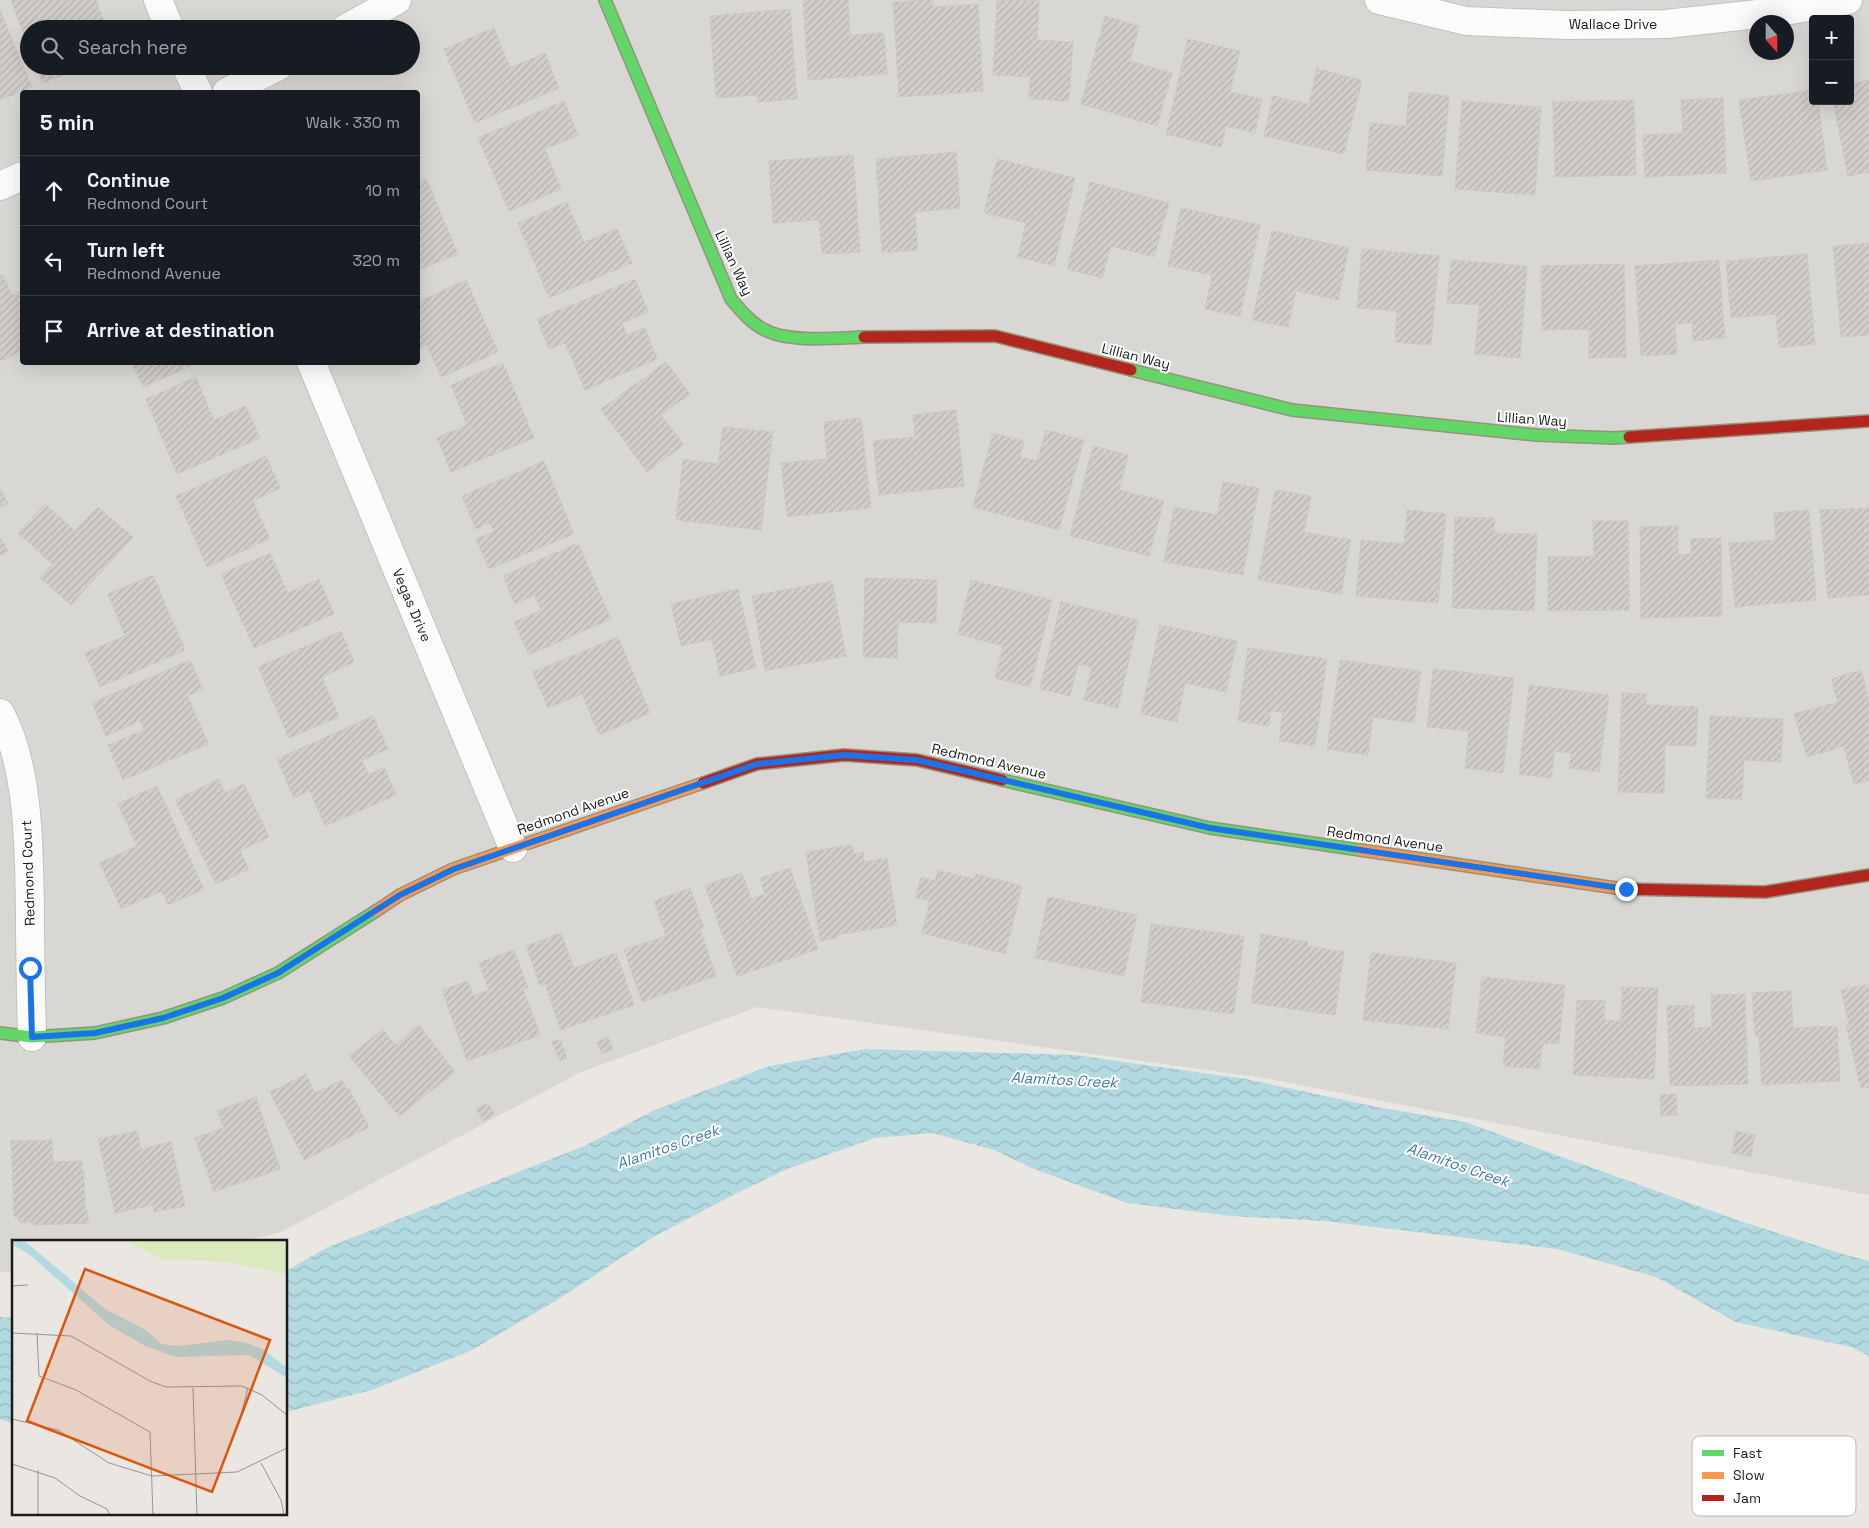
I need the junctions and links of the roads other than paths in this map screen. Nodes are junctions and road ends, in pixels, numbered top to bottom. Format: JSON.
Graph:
{"nodes":[{"id":1,"x":158,"y":0,"type":"edge"},
{"id":2,"x":397,"y":0,"type":"edge"},
{"id":3,"x":605,"y":0,"type":"edge"},
{"id":4,"x":1379,"y":0,"type":"edge"},
{"id":5,"x":1848,"y":0,"type":"edge"},
{"id":6,"x":166,"y":20,"type":"edge"},
{"id":7,"x":361,"y":20,"type":"edge"},
{"id":8,"x":190,"y":75,"type":"edge"},
{"id":9,"x":262,"y":75,"type":"edge"},
{"id":10,"x":197,"y":90,"type":"edge"},
{"id":11,"x":231,"y":90,"type":"edge"},
{"id":12,"x":20,"y":177,"type":"edge"},
{"id":13,"x":0,"y":186,"type":"edge"},
{"id":14,"x":312,"y":365,"type":"edge"},
{"id":15,"x":1869,"y":421,"type":"edge"},
{"id":16,"x":0,"y":713,"type":"edge"},
{"id":17,"x":513,"y":848,"type":"junction"},
{"id":18,"x":1869,"y":875,"type":"edge"},
{"id":19,"x":0,"y":1033,"type":"edge"},
{"id":20,"x":32,"y":1037,"type":"junction"}],
"edges":[{"from":1,"to":6,"type":"street"},
{"from":2,"to":7,"type":"street"},
{"from":3,"to":15,"type":"street","name":"Lillian Way"},
{"from":4,"to":5,"type":"street","name":"Wallace Drive"},
{"from":8,"to":10,"type":"street"},
{"from":9,"to":11,"type":"street"},
{"from":12,"to":13,"type":"street"},
{"from":14,"to":17,"type":"street","name":"Vegas Drive"},
{"from":16,"to":20,"type":"street","name":"Redmond Court"},
{"from":17,"to":18,"type":"street","name":"Redmond Avenue"},
{"from":17,"to":20,"type":"street","name":"Redmond Avenue"},
{"from":19,"to":20,"type":"street","name":"Redmond Avenue"}]}
